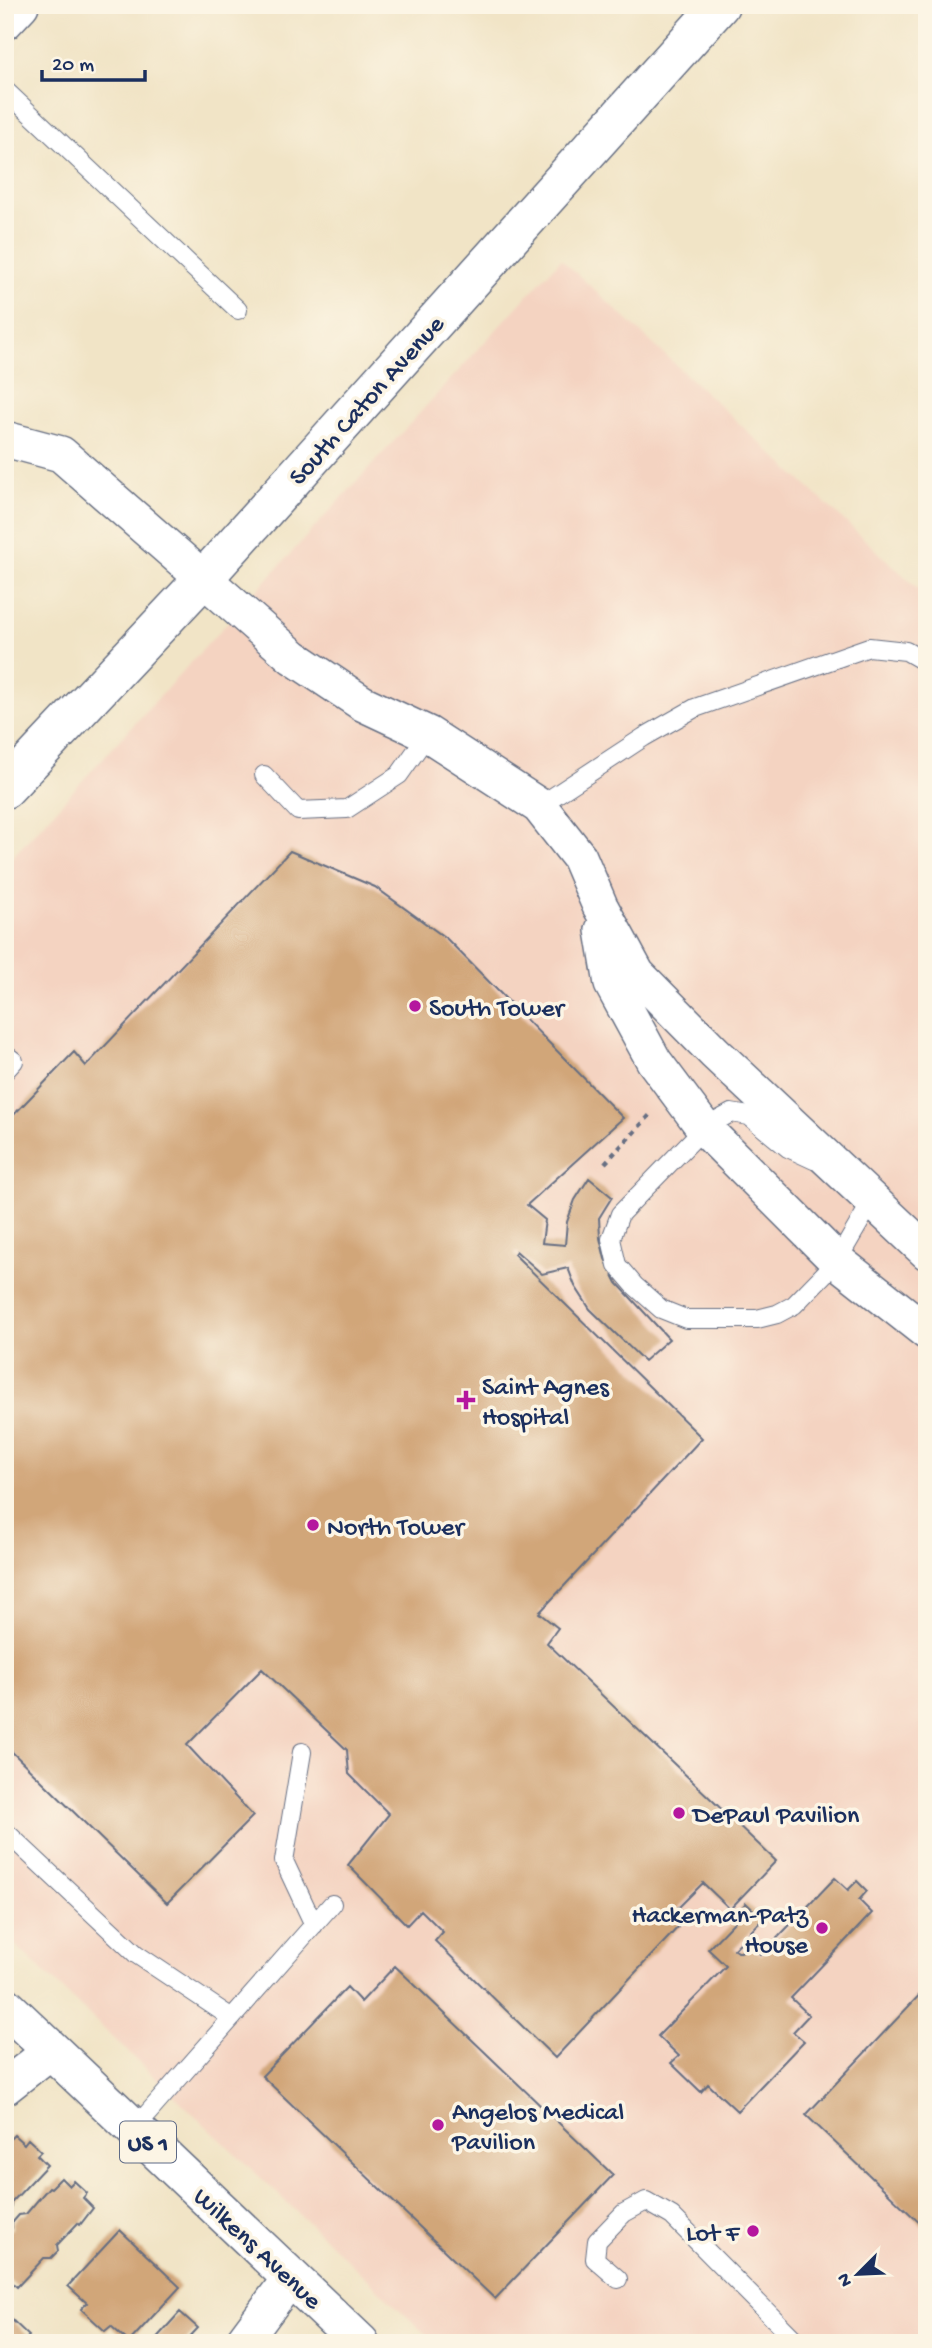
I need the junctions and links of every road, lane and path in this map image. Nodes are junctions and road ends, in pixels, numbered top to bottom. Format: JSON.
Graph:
{"nodes":[{"id":1,"x":20,"y":5,"type":"edge"},
{"id":2,"x":720,"y":5,"type":"edge"},
{"id":3,"x":5,"y":22,"type":"edge"},
{"id":4,"x":5,"y":90,"type":"edge"},
{"id":5,"x":238,"y":310,"type":"dead end"},
{"id":6,"x":5,"y":439,"type":"edge"},
{"id":7,"x":203,"y":579,"type":"junction"},
{"id":8,"x":927,"y":663,"type":"edge"},
{"id":9,"x":428,"y":734,"type":"junction"},
{"id":10,"x":264,"y":775,"type":"dead end"},
{"id":11,"x":5,"y":789,"type":"edge"},
{"id":12,"x":539,"y":806,"type":"junction"},
{"id":13,"x":600,"y":906,"type":"junction"},
{"id":14,"x":5,"y":1054,"type":"edge"},
{"id":15,"x":5,"y":1071,"type":"edge"},
{"id":16,"x":659,"y":1106,"type":"dead end"},
{"id":17,"x":704,"y":1128,"type":"junction"},
{"id":18,"x":605,"y":1163,"type":"dead end"},
{"id":19,"x":841,"y":1171,"type":"junction"},
{"id":20,"x":872,"y":1201,"type":"junction"},
{"id":21,"x":927,"y":1252,"type":"edge"},
{"id":22,"x":837,"y":1261,"type":"junction"},
{"id":23,"x":927,"y":1332,"type":"edge"},
{"id":24,"x":302,"y":1752,"type":"dead end"},
{"id":25,"x":5,"y":1831,"type":"edge"},
{"id":26,"x":332,"y":1904,"type":"dead end"},
{"id":27,"x":314,"y":1925,"type":"junction"},
{"id":28,"x":5,"y":2006,"type":"edge"},
{"id":29,"x":232,"y":2018,"type":"junction"},
{"id":30,"x":52,"y":2050,"type":"junction"},
{"id":31,"x":5,"y":2087,"type":"edge"},
{"id":32,"x":134,"y":2129,"type":"junction"},
{"id":33,"x":291,"y":2277,"type":"junction"},
{"id":34,"x":618,"y":2279,"type":"dead end"},
{"id":35,"x":242,"y":2343,"type":"edge"},
{"id":36,"x":360,"y":2343,"type":"edge"},
{"id":37,"x":798,"y":2343,"type":"edge"}],
"edges":[{"from":1,"to":3,"type":"street"},
{"from":2,"to":7,"type":"main road","name":"South Caton Avenue"},
{"from":4,"to":5,"type":"lane"},
{"from":6,"to":7,"type":"street"},
{"from":7,"to":9,"type":"street"},
{"from":7,"to":11,"type":"main road","name":"South Caton Avenue"},
{"from":8,"to":12,"type":"lane"},
{"from":9,"to":10,"type":"lane"},
{"from":9,"to":12,"type":"street"},
{"from":12,"to":13,"type":"street"},
{"from":13,"to":17,"type":"street"},
{"from":13,"to":19,"type":"street"},
{"from":14,"to":15,"type":"lane"},
{"from":16,"to":18,"type":"path"},
{"from":17,"to":19,"type":"lane"},
{"from":17,"to":22,"type":"street"},
{"from":17,"to":22,"type":"lane"},
{"from":19,"to":20,"type":"street"},
{"from":20,"to":21,"type":"street"},
{"from":20,"to":22,"type":"lane"},
{"from":22,"to":23,"type":"street"},
{"from":24,"to":27,"type":"lane"},
{"from":25,"to":29,"type":"lane"},
{"from":26,"to":27,"type":"lane"},
{"from":27,"to":29,"type":"lane"},
{"from":28,"to":30,"type":"main road","name":"Wilkens Avenue","number":"US 1"},
{"from":29,"to":32,"type":"lane"},
{"from":30,"to":31,"type":"street"},
{"from":30,"to":32,"type":"main road","name":"Wilkens Avenue","number":"US 1"},
{"from":32,"to":33,"type":"main road","name":"Wilkens Avenue","number":"US 1"},
{"from":33,"to":35,"type":"street"},
{"from":33,"to":36,"type":"main road","name":"Wilkens Avenue","number":"US 1"},
{"from":34,"to":37,"type":"lane"}]}
